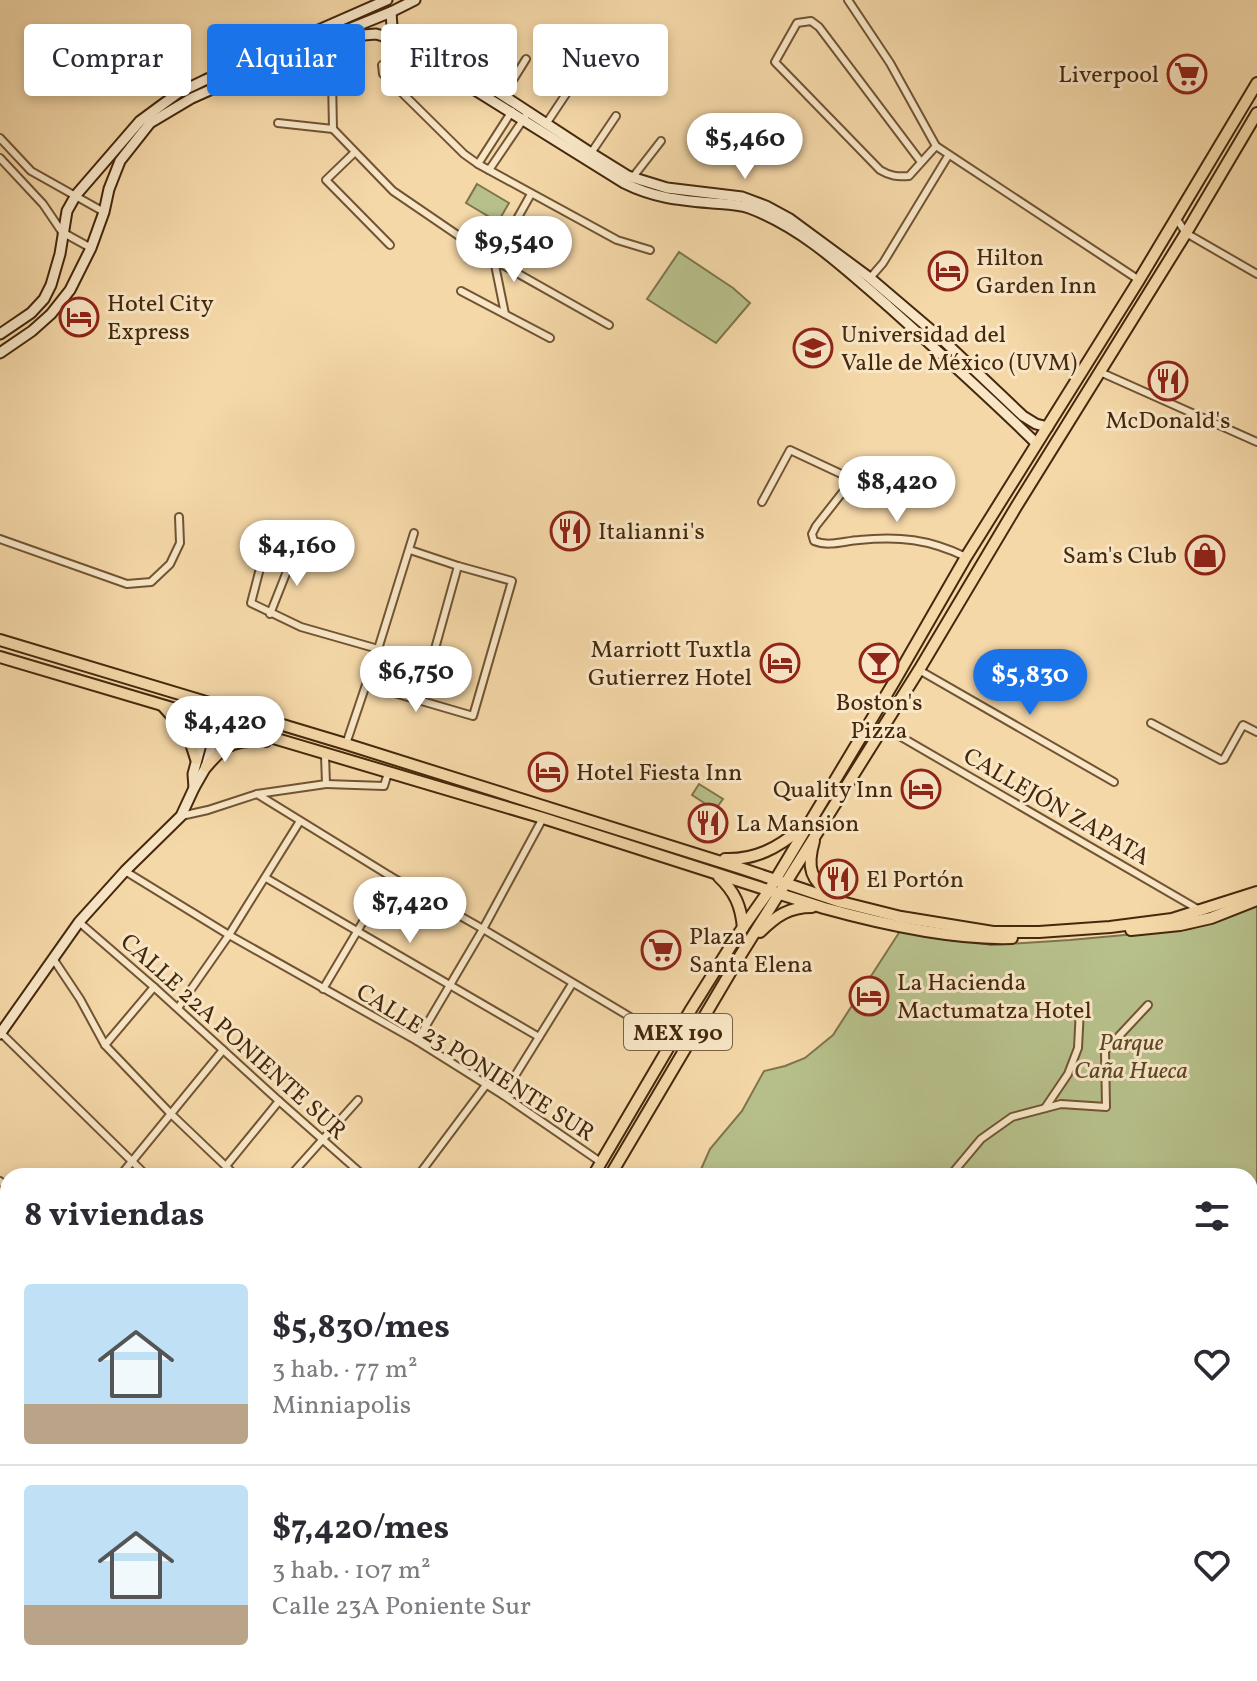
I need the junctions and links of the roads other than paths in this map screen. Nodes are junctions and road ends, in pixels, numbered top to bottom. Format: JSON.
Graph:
{"nodes":[{"id":1,"x":387,"y":0,"type":"edge"},
{"id":2,"x":415,"y":0,"type":"edge"},
{"id":3,"x":848,"y":0,"type":"edge"},
{"id":4,"x":391,"y":12,"type":"junction"},
{"id":5,"x":361,"y":24,"type":"edge"},
{"id":6,"x":392,"y":24,"type":"edge"},
{"id":7,"x":365,"y":35,"type":"edge"},
{"id":8,"x":526,"y":59,"type":"dead end"},
{"id":9,"x":517,"y":73,"type":"edge"},
{"id":10,"x":1257,"y":83,"type":"edge"},
{"id":11,"x":207,"y":91,"type":"edge"},
{"id":12,"x":332,"y":96,"type":"edge"},
{"id":13,"x":405,"y":96,"type":"edge"},
{"id":14,"x":503,"y":96,"type":"edge"},
{"id":15,"x":565,"y":96,"type":"edge"},
{"id":16,"x":514,"y":109,"type":"junction"},
{"id":17,"x":1257,"y":113,"type":"edge"},
{"id":18,"x":526,"y":116,"type":"junction"},
{"id":19,"x":616,"y":116,"type":"dead end"},
{"id":20,"x":278,"y":123,"type":"dead end"},
{"id":21,"x":546,"y":124,"type":"junction"},
{"id":22,"x":333,"y":129,"type":"junction"},
{"id":23,"x":0,"y":138,"type":"edge"},
{"id":24,"x":661,"y":141,"type":"dead end"},
{"id":25,"x":936,"y":146,"type":"junction"},
{"id":26,"x":354,"y":153,"type":"junction"},
{"id":27,"x":591,"y":153,"type":"junction"},
{"id":28,"x":948,"y":156,"type":"junction"},
{"id":29,"x":0,"y":158,"type":"edge"},
{"id":30,"x":921,"y":162,"type":"junction"},
{"id":31,"x":478,"y":164,"type":"junction"},
{"id":32,"x":489,"y":170,"type":"junction"},
{"id":33,"x":616,"y":173,"type":"junction"},
{"id":34,"x":633,"y":177,"type":"junction"},
{"id":35,"x":531,"y":194,"type":"junction"},
{"id":36,"x":76,"y":195,"type":"junction"},
{"id":37,"x":104,"y":212,"type":"junction"},
{"id":38,"x":1176,"y":218,"type":"junction"},
{"id":39,"x":62,"y":232,"type":"junction"},
{"id":40,"x":1186,"y":233,"type":"junction"},
{"id":41,"x":390,"y":245,"type":"dead end"},
{"id":42,"x":91,"y":248,"type":"junction"},
{"id":43,"x":650,"y":250,"type":"dead end"},
{"id":44,"x":494,"y":260,"type":"junction"},
{"id":45,"x":1257,"y":274,"type":"edge"},
{"id":46,"x":870,"y":278,"type":"junction"},
{"id":47,"x":1139,"y":280,"type":"junction"},
{"id":48,"x":461,"y":291,"type":"dead end"},
{"id":49,"x":505,"y":314,"type":"junction"},
{"id":50,"x":913,"y":322,"type":"junction"},
{"id":51,"x":609,"y":325,"type":"dead end"},
{"id":52,"x":0,"y":334,"type":"edge"},
{"id":53,"x":550,"y":338,"type":"dead end"},
{"id":54,"x":0,"y":353,"type":"edge"},
{"id":55,"x":1100,"y":372,"type":"junction"},
{"id":56,"x":1048,"y":427,"type":"junction"},
{"id":57,"x":1257,"y":442,"type":"edge"},
{"id":58,"x":1036,"y":443,"type":"junction"},
{"id":59,"x":853,"y":479,"type":"junction"},
{"id":60,"x":884,"y":494,"type":"dead end"},
{"id":61,"x":762,"y":502,"type":"dead end"},
{"id":62,"x":179,"y":517,"type":"dead end"},
{"id":63,"x":414,"y":533,"type":"dead end"},
{"id":64,"x":0,"y":539,"type":"edge"},
{"id":65,"x":266,"y":545,"type":"dead end"},
{"id":66,"x":410,"y":550,"type":"junction"},
{"id":67,"x":295,"y":551,"type":"dead end"},
{"id":68,"x":966,"y":557,"type":"junction"},
{"id":69,"x":458,"y":566,"type":"junction"},
{"id":70,"x":270,"y":614,"type":"junction"},
{"id":71,"x":0,"y":640,"type":"edge"},
{"id":72,"x":378,"y":649,"type":"junction"},
{"id":73,"x":0,"y":657,"type":"edge"},
{"id":74,"x":919,"y":670,"type":"junction"},
{"id":75,"x":367,"y":685,"type":"junction"},
{"id":76,"x":421,"y":699,"type":"junction"},
{"id":77,"x":161,"y":704,"type":"junction"},
{"id":78,"x":212,"y":704,"type":"junction"},
{"id":79,"x":223,"y":707,"type":"junction"},
{"id":80,"x":207,"y":718,"type":"junction"},
{"id":81,"x":219,"y":722,"type":"junction"},
{"id":82,"x":1151,"y":723,"type":"dead end"},
{"id":83,"x":884,"y":727,"type":"junction"},
{"id":84,"x":1257,"y":732,"type":"edge"},
{"id":85,"x":283,"y":742,"type":"junction"},
{"id":86,"x":346,"y":744,"type":"junction"},
{"id":87,"x":325,"y":755,"type":"junction"},
{"id":88,"x":196,"y":759,"type":"junction"},
{"id":89,"x":206,"y":767,"type":"junction"},
{"id":90,"x":388,"y":773,"type":"junction"},
{"id":91,"x":1114,"y":782,"type":"dead end"},
{"id":92,"x":326,"y":784,"type":"junction"},
{"id":93,"x":194,"y":788,"type":"junction"},
{"id":94,"x":257,"y":794,"type":"junction"},
{"id":95,"x":526,"y":801,"type":"junction"},
{"id":96,"x":523,"y":812,"type":"junction"},
{"id":97,"x":181,"y":816,"type":"junction"},
{"id":98,"x":576,"y":816,"type":"junction"},
{"id":99,"x":543,"y":818,"type":"junction"},
{"id":100,"x":300,"y":821,"type":"junction"},
{"id":101,"x":808,"y":823,"type":"junction"},
{"id":102,"x":563,"y":824,"type":"junction"},
{"id":103,"x":816,"y":832,"type":"junction"},
{"id":104,"x":711,"y":859,"type":"junction"},
{"id":105,"x":125,"y":871,"type":"junction"},
{"id":106,"x":714,"y":873,"type":"junction"},
{"id":107,"x":390,"y":876,"type":"junction"},
{"id":108,"x":266,"y":878,"type":"junction"},
{"id":109,"x":780,"y":882,"type":"junction"},
{"id":110,"x":1257,"y":892,"type":"edge"},
{"id":111,"x":773,"y":893,"type":"junction"},
{"id":112,"x":1257,"y":900,"type":"edge"},
{"id":113,"x":841,"y":902,"type":"junction"},
{"id":114,"x":824,"y":908,"type":"junction"},
{"id":115,"x":1206,"y":914,"type":"junction"},
{"id":116,"x":79,"y":922,"type":"junction"},
{"id":117,"x":743,"y":928,"type":"junction"},
{"id":118,"x":483,"y":929,"type":"junction"},
{"id":119,"x":357,"y":932,"type":"junction"},
{"id":120,"x":229,"y":935,"type":"junction"},
{"id":121,"x":747,"y":944,"type":"junction"},
{"id":122,"x":54,"y":960,"type":"junction"},
{"id":123,"x":572,"y":984,"type":"junction"},
{"id":124,"x":451,"y":985,"type":"junction"},
{"id":125,"x":154,"y":987,"type":"junction"},
{"id":126,"x":323,"y":989,"type":"junction"},
{"id":127,"x":1148,"y":1005,"type":"dead end"},
{"id":128,"x":178,"y":1008,"type":"junction"},
{"id":129,"x":1080,"y":1009,"type":"dead end"},
{"id":130,"x":0,"y":1033,"type":"edge"},
{"id":131,"x":539,"y":1037,"type":"junction"},
{"id":132,"x":417,"y":1041,"type":"junction"},
{"id":133,"x":672,"y":1042,"type":"junction"},
{"id":134,"x":105,"y":1045,"type":"junction"},
{"id":135,"x":223,"y":1050,"type":"junction"},
{"id":136,"x":486,"y":1085,"type":"junction"},
{"id":137,"x":503,"y":1095,"type":"junction"},
{"id":138,"x":358,"y":1100,"type":"dead end"},
{"id":139,"x":279,"y":1101,"type":"junction"},
{"id":140,"x":1045,"y":1108,"type":"junction"},
{"id":141,"x":170,"y":1113,"type":"junction"},
{"id":142,"x":322,"y":1139,"type":"junction"},
{"id":143,"x":132,"y":1162,"type":"junction"},
{"id":144,"x":602,"y":1163,"type":"junction"},
{"id":145,"x":226,"y":1166,"type":"joint"},
{"id":146,"x":127,"y":1168,"type":"edge"},
{"id":147,"x":138,"y":1168,"type":"edge"},
{"id":148,"x":297,"y":1168,"type":"edge"},
{"id":149,"x":355,"y":1168,"type":"edge"},
{"id":150,"x":424,"y":1168,"type":"edge"},
{"id":151,"x":599,"y":1168,"type":"edge"},
{"id":152,"x":616,"y":1168,"type":"edge"},
{"id":153,"x":957,"y":1168,"type":"edge"}],
"edges":[{"from":1,"to":36,"type":"main road"},
{"from":2,"to":4,"type":"main road"},
{"from":3,"to":25,"type":"street"},
{"from":4,"to":5,"type":"main road"},
{"from":4,"to":6,"type":"main road"},
{"from":7,"to":16,"type":"main road"},
{"from":8,"to":9,"type":"street"},
{"from":10,"to":38,"type":"main road","number":"MEX 190"},
{"from":11,"to":37,"type":"main road"},
{"from":12,"to":22,"type":"street"},
{"from":13,"to":31,"type":"street"},
{"from":14,"to":16,"type":"main road"},
{"from":15,"to":21,"type":"street"},
{"from":16,"to":18,"type":"main road"},
{"from":16,"to":31,"type":"street"},
{"from":17,"to":40,"type":"main road","number":"MEX 190"},
{"from":18,"to":21,"type":"main road"},
{"from":18,"to":32,"type":"street"},
{"from":18,"to":33,"type":"main road"},
{"from":19,"to":27,"type":"street"},
{"from":20,"to":22,"type":"street"},
{"from":21,"to":27,"type":"main road"},
{"from":22,"to":26,"type":"street"},
{"from":23,"to":36,"type":"street"},
{"from":24,"to":34,"type":"street"},
{"from":25,"to":28,"type":"street"},
{"from":25,"to":30,"type":"street"},
{"from":26,"to":41,"type":"street"},
{"from":26,"to":44,"type":"street"},
{"from":27,"to":33,"type":"main road"},
{"from":28,"to":46,"type":"street"},
{"from":28,"to":47,"type":"street"},
{"from":29,"to":39,"type":"street"},
{"from":30,"to":30,"type":"street"},
{"from":31,"to":32,"type":"street"},
{"from":32,"to":35,"type":"street"},
{"from":33,"to":34,"type":"main road"},
{"from":33,"to":50,"type":"main road"},
{"from":34,"to":46,"type":"main road"},
{"from":35,"to":43,"type":"street"},
{"from":35,"to":44,"type":"street"},
{"from":36,"to":37,"type":"street"},
{"from":36,"to":39,"type":"main road"},
{"from":37,"to":42,"type":"main road"},
{"from":38,"to":40,"type":"street"},
{"from":38,"to":47,"type":"main road","number":"MEX 190"},
{"from":39,"to":42,"type":"street"},
{"from":39,"to":52,"type":"main road"},
{"from":40,"to":45,"type":"street"},
{"from":40,"to":55,"type":"main road","number":"MEX 190"},
{"from":42,"to":54,"type":"main road"},
{"from":44,"to":49,"type":"street"},
{"from":44,"to":51,"type":"street"},
{"from":46,"to":50,"type":"main road"},
{"from":47,"to":56,"type":"main road","number":"MEX 190"},
{"from":48,"to":49,"type":"street"},
{"from":49,"to":53,"type":"street"},
{"from":50,"to":56,"type":"main road"},
{"from":50,"to":58,"type":"main road"},
{"from":55,"to":57,"type":"street"},
{"from":55,"to":74,"type":"main road","number":"MEX 190"},
{"from":56,"to":58,"type":"main road","number":"MEX 190"},
{"from":58,"to":68,"type":"main road","number":"MEX 190"},
{"from":59,"to":60,"type":"street"},
{"from":59,"to":61,"type":"street"},
{"from":59,"to":68,"type":"street"},
{"from":62,"to":64,"type":"street"},
{"from":63,"to":66,"type":"street"},
{"from":65,"to":70,"type":"street"},
{"from":66,"to":69,"type":"street"},
{"from":66,"to":72,"type":"street"},
{"from":67,"to":70,"type":"street"},
{"from":68,"to":101,"type":"main road","number":"MEX 190"},
{"from":69,"to":76,"type":"street"},
{"from":69,"to":76,"type":"street"},
{"from":70,"to":72,"type":"street"},
{"from":71,"to":78,"type":"main road"},
{"from":72,"to":75,"type":"street"},
{"from":73,"to":77,"type":"main road"},
{"from":74,"to":83,"type":"main road","number":"MEX 190"},
{"from":74,"to":91,"type":"street"},
{"from":75,"to":76,"type":"street"},
{"from":75,"to":86,"type":"street"},
{"from":77,"to":80,"type":"main road"},
{"from":77,"to":88,"type":"main road"},
{"from":78,"to":79,"type":"main road"},
{"from":78,"to":80,"type":"main road"},
{"from":79,"to":81,"type":"main road"},
{"from":79,"to":86,"type":"main road"},
{"from":80,"to":81,"type":"main road"},
{"from":80,"to":88,"type":"main road"},
{"from":81,"to":85,"type":"main road"},
{"from":81,"to":89,"type":"main road"},
{"from":82,"to":84,"type":"street"},
{"from":83,"to":103,"type":"main road","number":"MEX 190"},
{"from":83,"to":115,"type":"street","name":"CALLEJÓN ZAPATA"},
{"from":85,"to":87,"type":"main road"},
{"from":85,"to":89,"type":"main road"},
{"from":86,"to":95,"type":"main road"},
{"from":87,"to":90,"type":"main road"},
{"from":87,"to":92,"type":"street"},
{"from":88,"to":93,"type":"main road"},
{"from":89,"to":93,"type":"main road"},
{"from":90,"to":92,"type":"street"},
{"from":90,"to":96,"type":"main road"},
{"from":92,"to":94,"type":"street"},
{"from":93,"to":97,"type":"main road"},
{"from":94,"to":97,"type":"street"},
{"from":94,"to":100,"type":"street"},
{"from":95,"to":96,"type":"main road"},
{"from":95,"to":98,"type":"main road"},
{"from":96,"to":99,"type":"main road"},
{"from":97,"to":105,"type":"main road"},
{"from":98,"to":102,"type":"main road"},
{"from":98,"to":104,"type":"main road"},
{"from":99,"to":102,"type":"main road"},
{"from":99,"to":118,"type":"street"},
{"from":100,"to":107,"type":"street"},
{"from":100,"to":108,"type":"street"},
{"from":101,"to":104,"type":"main road"},
{"from":101,"to":109,"type":"main road","number":"MEX 190"},
{"from":102,"to":106,"type":"main road"},
{"from":103,"to":109,"type":"main road","number":"MEX 190"},
{"from":103,"to":113,"type":"main road"},
{"from":104,"to":109,"type":"main road"},
{"from":105,"to":116,"type":"main road"},
{"from":105,"to":120,"type":"street","name":"CALLE 23 PONIENTE SUR"},
{"from":106,"to":111,"type":"main road"},
{"from":106,"to":117,"type":"main road"},
{"from":107,"to":118,"type":"street"},
{"from":107,"to":119,"type":"street"},
{"from":108,"to":119,"type":"street"},
{"from":108,"to":120,"type":"street"},
{"from":109,"to":111,"type":"main road","number":"MEX 190"},
{"from":109,"to":113,"type":"main road"},
{"from":110,"to":115,"type":"main road"},
{"from":111,"to":114,"type":"main road"},
{"from":111,"to":117,"type":"main road","number":"MEX 190"},
{"from":111,"to":121,"type":"main road","number":"MEX 190"},
{"from":112,"to":115,"type":"main road"},
{"from":113,"to":115,"type":"main road"},
{"from":114,"to":115,"type":"main road"},
{"from":114,"to":121,"type":"main road"},
{"from":116,"to":122,"type":"main road"},
{"from":116,"to":125,"type":"street","name":"CALLE 22A PONIENTE SUR"},
{"from":117,"to":133,"type":"main road","number":"MEX 190"},
{"from":118,"to":123,"type":"street"},
{"from":118,"to":124,"type":"street"},
{"from":119,"to":124,"type":"street"},
{"from":119,"to":126,"type":"street"},
{"from":120,"to":126,"type":"street","name":"CALLE 23 PONIENTE SUR"},
{"from":120,"to":128,"type":"street"},
{"from":121,"to":152,"type":"main road","number":"MEX 190"},
{"from":122,"to":130,"type":"main road"},
{"from":122,"to":134,"type":"street"},
{"from":123,"to":131,"type":"street"},
{"from":123,"to":133,"type":"street"},
{"from":124,"to":131,"type":"street"},
{"from":124,"to":132,"type":"street"},
{"from":125,"to":128,"type":"street","name":"CALLE 22A PONIENTE SUR"},
{"from":125,"to":134,"type":"street"},
{"from":126,"to":132,"type":"street","name":"CALLE 23 PONIENTE SUR"},
{"from":127,"to":140,"type":"street"},
{"from":128,"to":135,"type":"street","name":"CALLE 22A PONIENTE SUR"},
{"from":129,"to":140,"type":"street"},
{"from":130,"to":143,"type":"street"},
{"from":131,"to":137,"type":"street"},
{"from":132,"to":136,"type":"street","name":"CALLE 23 PONIENTE SUR"},
{"from":133,"to":144,"type":"main road","number":"MEX 190"},
{"from":134,"to":141,"type":"street"},
{"from":135,"to":139,"type":"street","name":"CALLE 22A PONIENTE SUR"},
{"from":135,"to":141,"type":"street"},
{"from":136,"to":137,"type":"street","name":"CALLE 23 PONIENTE SUR"},
{"from":136,"to":150,"type":"street"},
{"from":137,"to":144,"type":"street","name":"CALLE 23 PONIENTE SUR"},
{"from":138,"to":142,"type":"street"},
{"from":139,"to":142,"type":"street","name":"CALLE 22A PONIENTE SUR"},
{"from":139,"to":145,"type":"street"},
{"from":140,"to":153,"type":"street"},
{"from":141,"to":143,"type":"street"},
{"from":141,"to":145,"type":"street"},
{"from":142,"to":148,"type":"street"},
{"from":142,"to":149,"type":"street","name":"CALLE 22A PONIENTE SUR"},
{"from":143,"to":146,"type":"street"},
{"from":143,"to":147,"type":"street"},
{"from":144,"to":151,"type":"main road","number":"MEX 190"}]}
